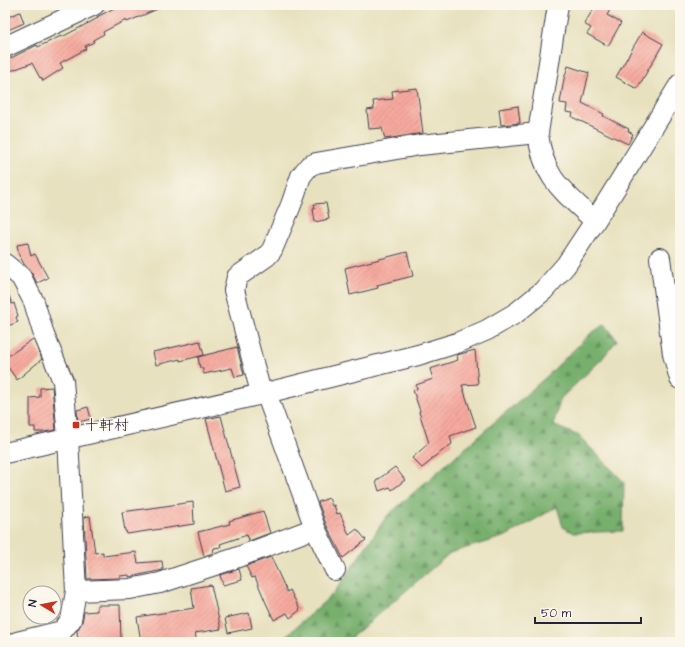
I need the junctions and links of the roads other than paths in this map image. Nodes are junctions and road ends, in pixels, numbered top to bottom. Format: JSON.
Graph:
{"nodes":[{"id":1,"x":94,"y":5,"type":"edge"},
{"id":2,"x":558,"y":5,"type":"edge"},
{"id":3,"x":5,"y":46,"type":"edge"},
{"id":4,"x":680,"y":84,"type":"edge"},
{"id":5,"x":538,"y":133,"type":"junction"},
{"id":6,"x":595,"y":221,"type":"junction"},
{"id":7,"x":660,"y":258,"type":"dead end"},
{"id":8,"x":5,"y":264,"type":"edge"},
{"id":9,"x":680,"y":379,"type":"edge"},
{"id":10,"x":266,"y":393,"type":"junction"},
{"id":11,"x":68,"y":438,"type":"junction"},
{"id":12,"x":5,"y":453,"type":"edge"},
{"id":13,"x":315,"y":528,"type":"junction"},
{"id":14,"x":334,"y":570,"type":"dead end"},
{"id":15,"x":76,"y":591,"type":"junction"},
{"id":16,"x":17,"y":642,"type":"edge"}],
"edges":[{"from":1,"to":3,"type":"street"},
{"from":2,"to":5,"type":"street"},
{"from":4,"to":6,"type":"street"},
{"from":5,"to":6,"type":"street"},
{"from":5,"to":10,"type":"street"},
{"from":6,"to":10,"type":"street"},
{"from":7,"to":9,"type":"street"},
{"from":8,"to":11,"type":"street"},
{"from":10,"to":11,"type":"street"},
{"from":10,"to":13,"type":"street"},
{"from":11,"to":12,"type":"street"},
{"from":11,"to":15,"type":"street"},
{"from":13,"to":14,"type":"street"},
{"from":13,"to":15,"type":"street"},
{"from":15,"to":16,"type":"street"}]}
